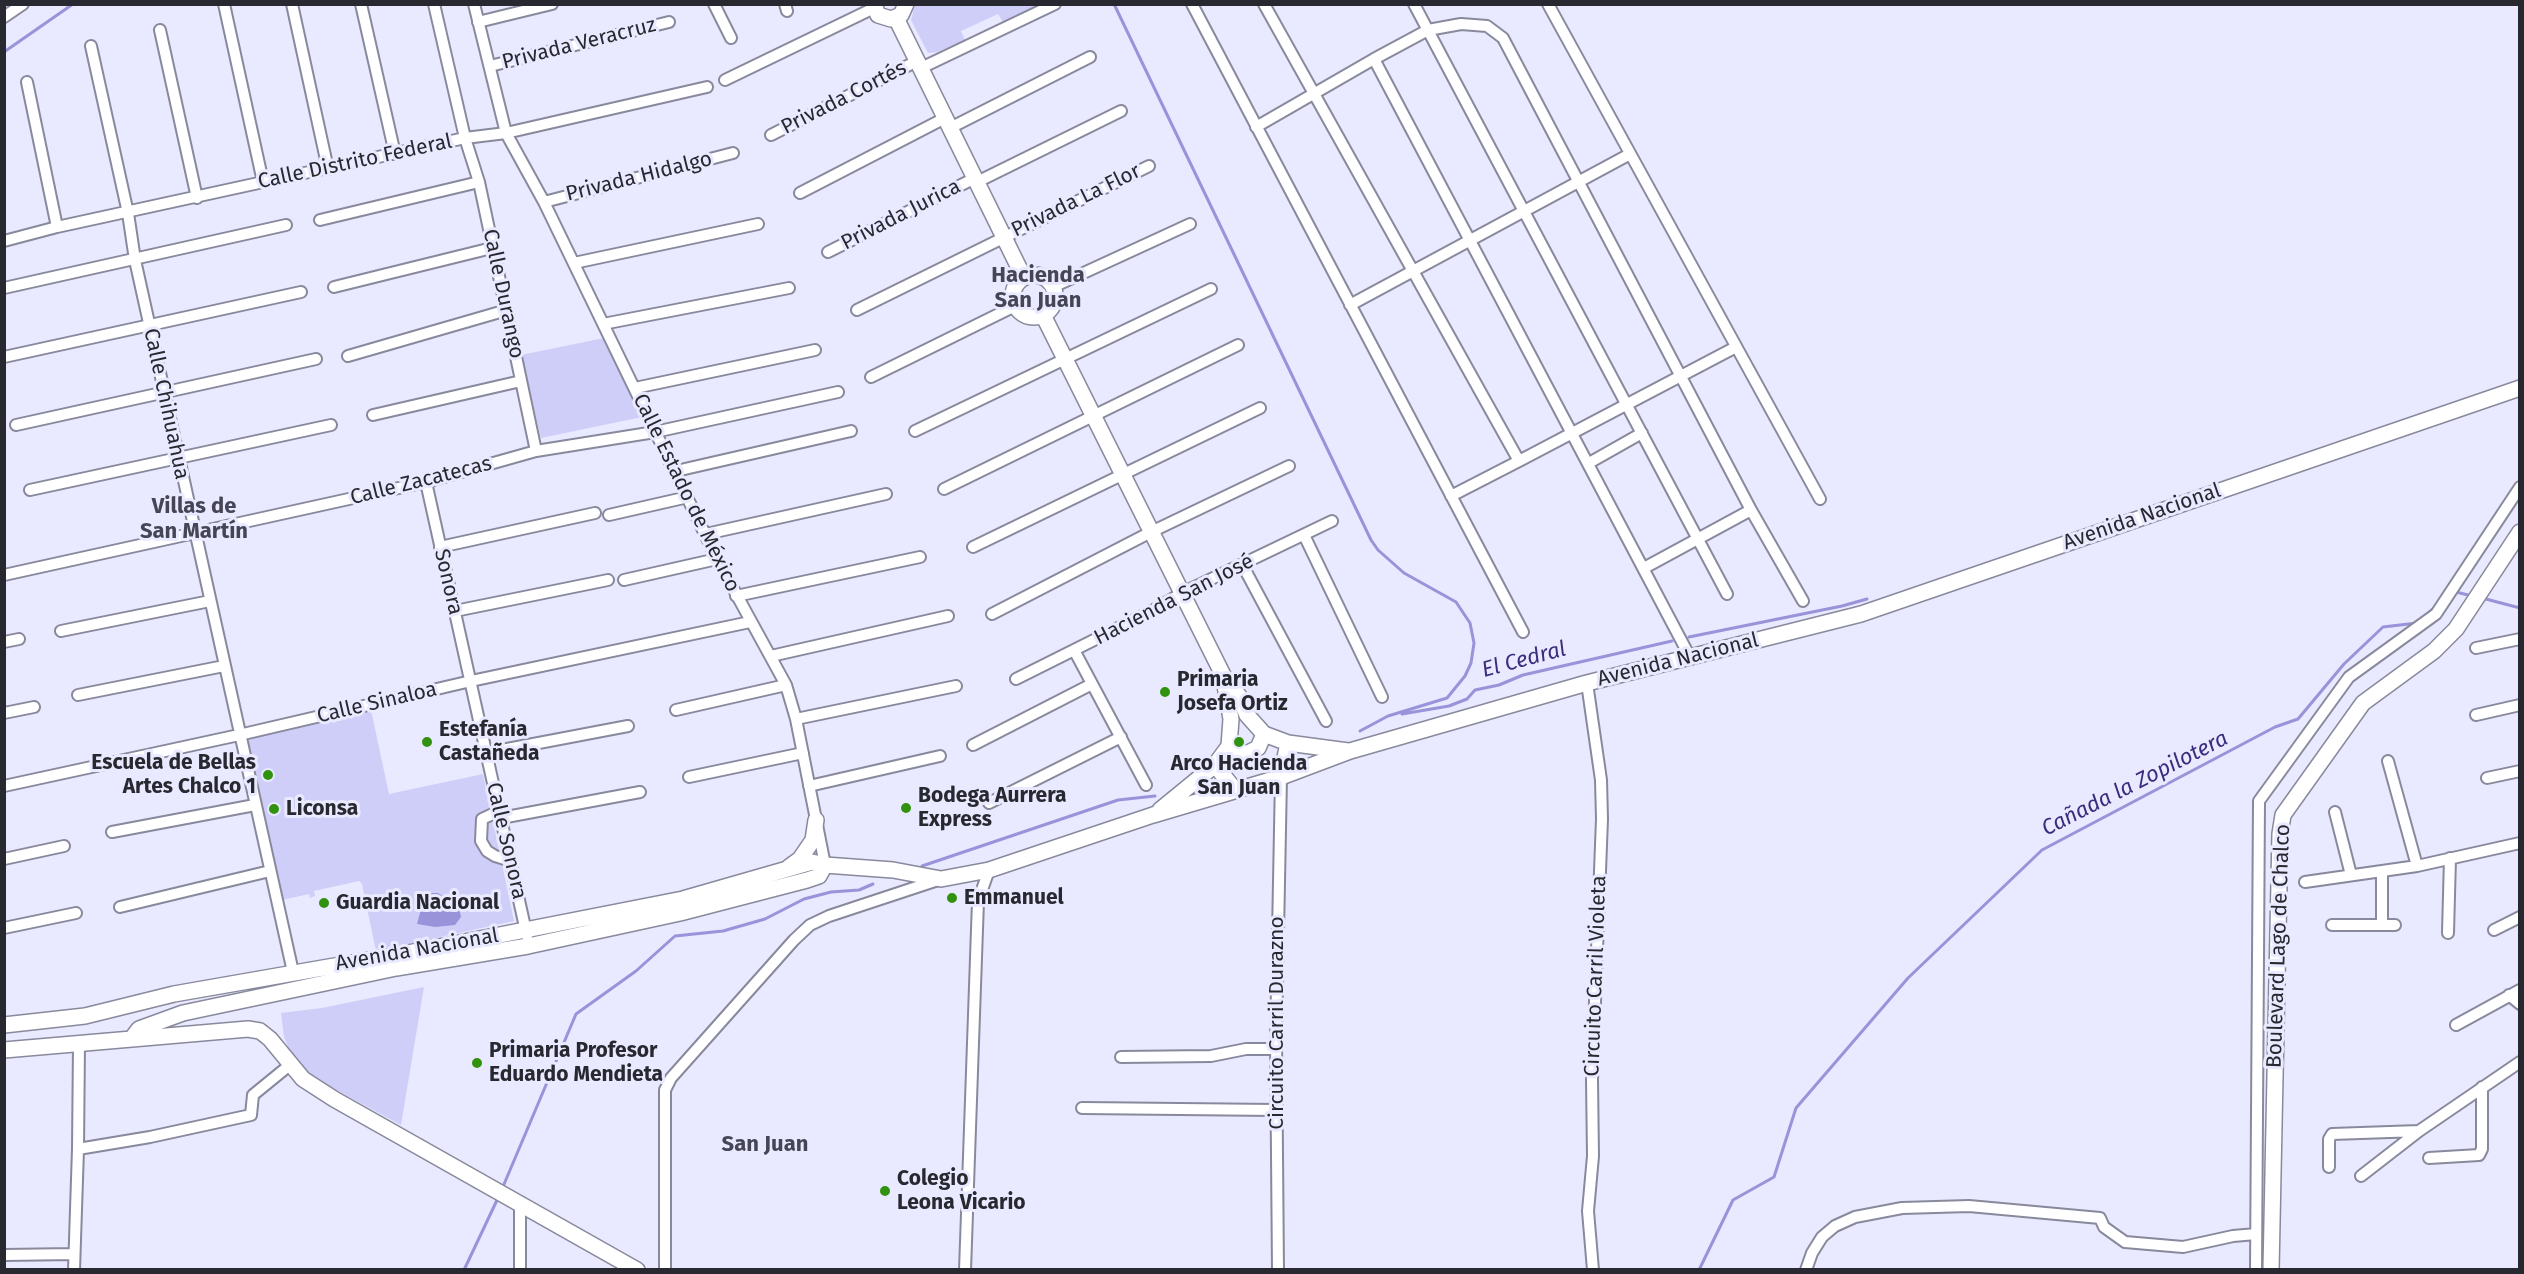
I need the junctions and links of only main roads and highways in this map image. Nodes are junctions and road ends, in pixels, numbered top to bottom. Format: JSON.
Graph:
{"nodes":[{"id":1,"x":906,"y":4,"type":"edge"},
{"id":2,"x":874,"y":6,"type":"edge"},
{"id":3,"x":896,"y":18,"type":"junction"},
{"id":4,"x":1024,"y":278,"type":"junction"},
{"id":5,"x":1043,"y":315,"type":"junction"},
{"id":6,"x":2520,"y":388,"type":"edge"},
{"id":7,"x":2520,"y":532,"type":"edge"},
{"id":8,"x":1224,"y":677,"type":"junction"},
{"id":9,"x":1264,"y":735,"type":"junction"},
{"id":10,"x":1288,"y":743,"type":"junction"},
{"id":11,"x":1229,"y":746,"type":"junction"},
{"id":12,"x":1350,"y":751,"type":"junction"},
{"id":13,"x":1215,"y":765,"type":"junction"},
{"id":14,"x":1281,"y":777,"type":"junction"},
{"id":15,"x":1235,"y":790,"type":"junction"},
{"id":16,"x":1153,"y":815,"type":"junction"},
{"id":17,"x":816,"y":820,"type":"road end"},
{"id":18,"x":825,"y":865,"type":"junction"},
{"id":19,"x":786,"y":870,"type":"junction"},
{"id":20,"x":4,"y":1025,"type":"edge"},
{"id":21,"x":132,"y":1038,"type":"junction"},
{"id":22,"x":4,"y":1050,"type":"edge"},
{"id":23,"x":637,"y":1269,"type":"edge"},
{"id":24,"x":2271,"y":1269,"type":"edge"}],
"edges":[{"from":1,"to":3,"type":"main road"},
{"from":2,"to":3,"type":"main road"},
{"from":3,"to":4,"type":"main road"},
{"from":4,"to":5,"type":"main road"},
{"from":4,"to":5,"type":"main road"},
{"from":5,"to":8,"type":"main road"},
{"from":6,"to":12,"type":"main road","name":"Avenida Nacional"},
{"from":7,"to":24,"type":"main road","name":"Boulevard Lago de Chalco"},
{"from":8,"to":9,"type":"main road"},
{"from":8,"to":11,"type":"main road"},
{"from":9,"to":10,"type":"main road"},
{"from":9,"to":11,"type":"main road"},
{"from":10,"to":12,"type":"main road"},
{"from":10,"to":14,"type":"main road"},
{"from":11,"to":13,"type":"main road"},
{"from":12,"to":14,"type":"main road","name":"Avenida Nacional"},
{"from":13,"to":15,"type":"main road"},
{"from":13,"to":16,"type":"main road"},
{"from":14,"to":15,"type":"main road","name":"Avenida Nacional"},
{"from":15,"to":16,"type":"main road","name":"Avenida Nacional"},
{"from":16,"to":18,"type":"main road","name":"Avenida Nacional"},
{"from":17,"to":19,"type":"main road"},
{"from":18,"to":19,"type":"main road","name":"Avenida Nacional"},
{"from":18,"to":21,"type":"main road","name":"Avenida Nacional"},
{"from":19,"to":20,"type":"main road","name":"Avenida Nacional"},
{"from":21,"to":22,"type":"main road"},
{"from":21,"to":23,"type":"main road"}]}
